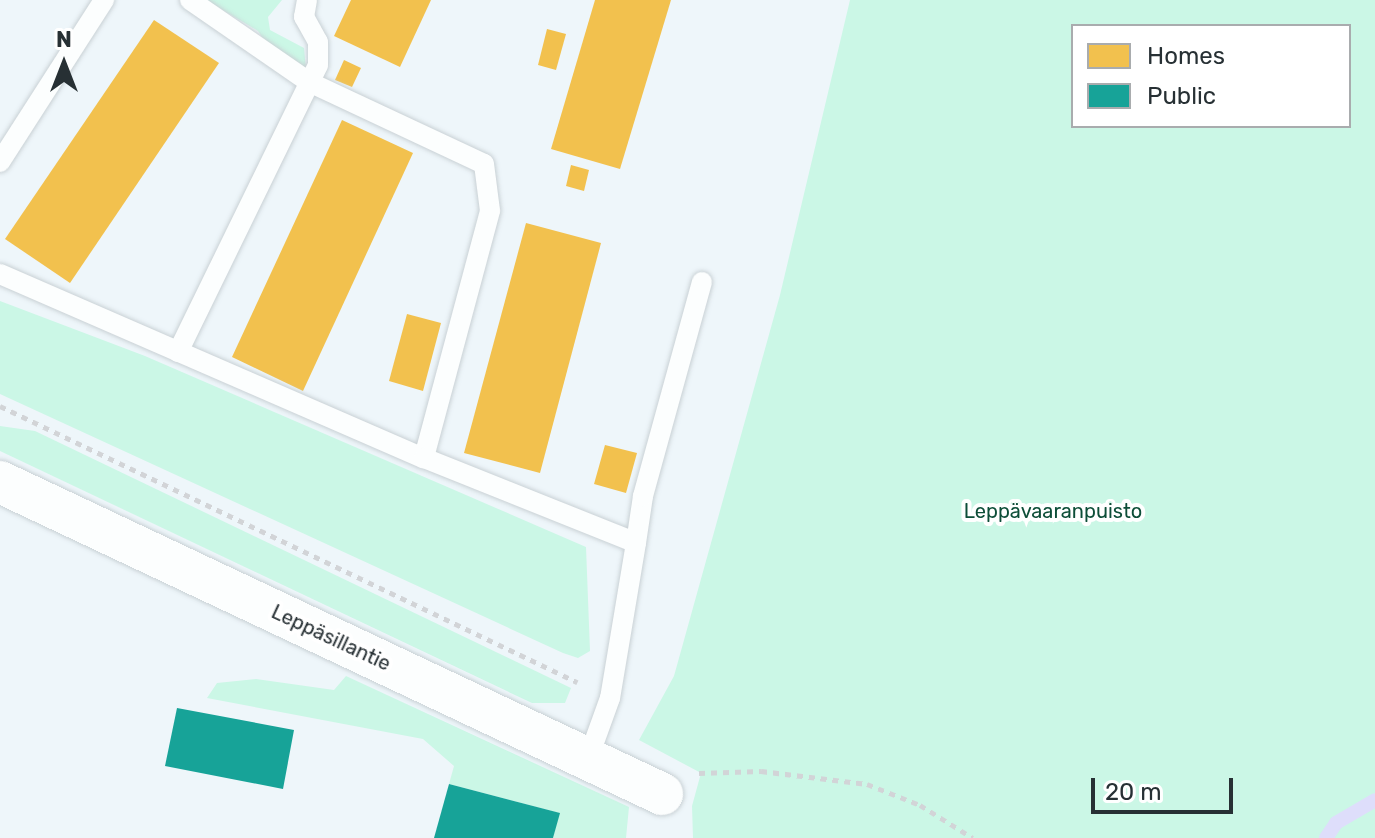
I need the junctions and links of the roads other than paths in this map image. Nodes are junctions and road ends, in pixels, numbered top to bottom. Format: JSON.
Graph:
{"nodes":[{"id":1,"x":104,"y":0,"type":"edge"},
{"id":2,"x":190,"y":0,"type":"edge"},
{"id":3,"x":307,"y":0,"type":"edge"},
{"id":4,"x":309,"y":82,"type":"junction"},
{"id":5,"x":0,"y":162,"type":"edge"},
{"id":6,"x":0,"y":274,"type":"edge"},
{"id":7,"x":702,"y":282,"type":"dead end"},
{"id":8,"x":178,"y":352,"type":"junction"},
{"id":9,"x":424,"y":458,"type":"junction"},
{"id":10,"x":0,"y":482,"type":"edge"},
{"id":11,"x":636,"y":543,"type":"junction"},
{"id":12,"x":588,"y":759,"type":"junction"},
{"id":13,"x":648,"y":788,"type":"road end"}],
"edges":[{"from":1,"to":5,"type":"lane"},
{"from":2,"to":4,"type":"lane"},
{"from":3,"to":4,"type":"lane"},
{"from":4,"to":8,"type":"lane"},
{"from":4,"to":9,"type":"lane"},
{"from":6,"to":8,"type":"lane"},
{"from":7,"to":11,"type":"lane"},
{"from":8,"to":9,"type":"lane"},
{"from":9,"to":11,"type":"lane"},
{"from":10,"to":12,"type":"street","name":"Leppäsillantie"},
{"from":11,"to":12,"type":"lane"},
{"from":12,"to":13,"type":"street","name":"Leppäsillantie"}]}
